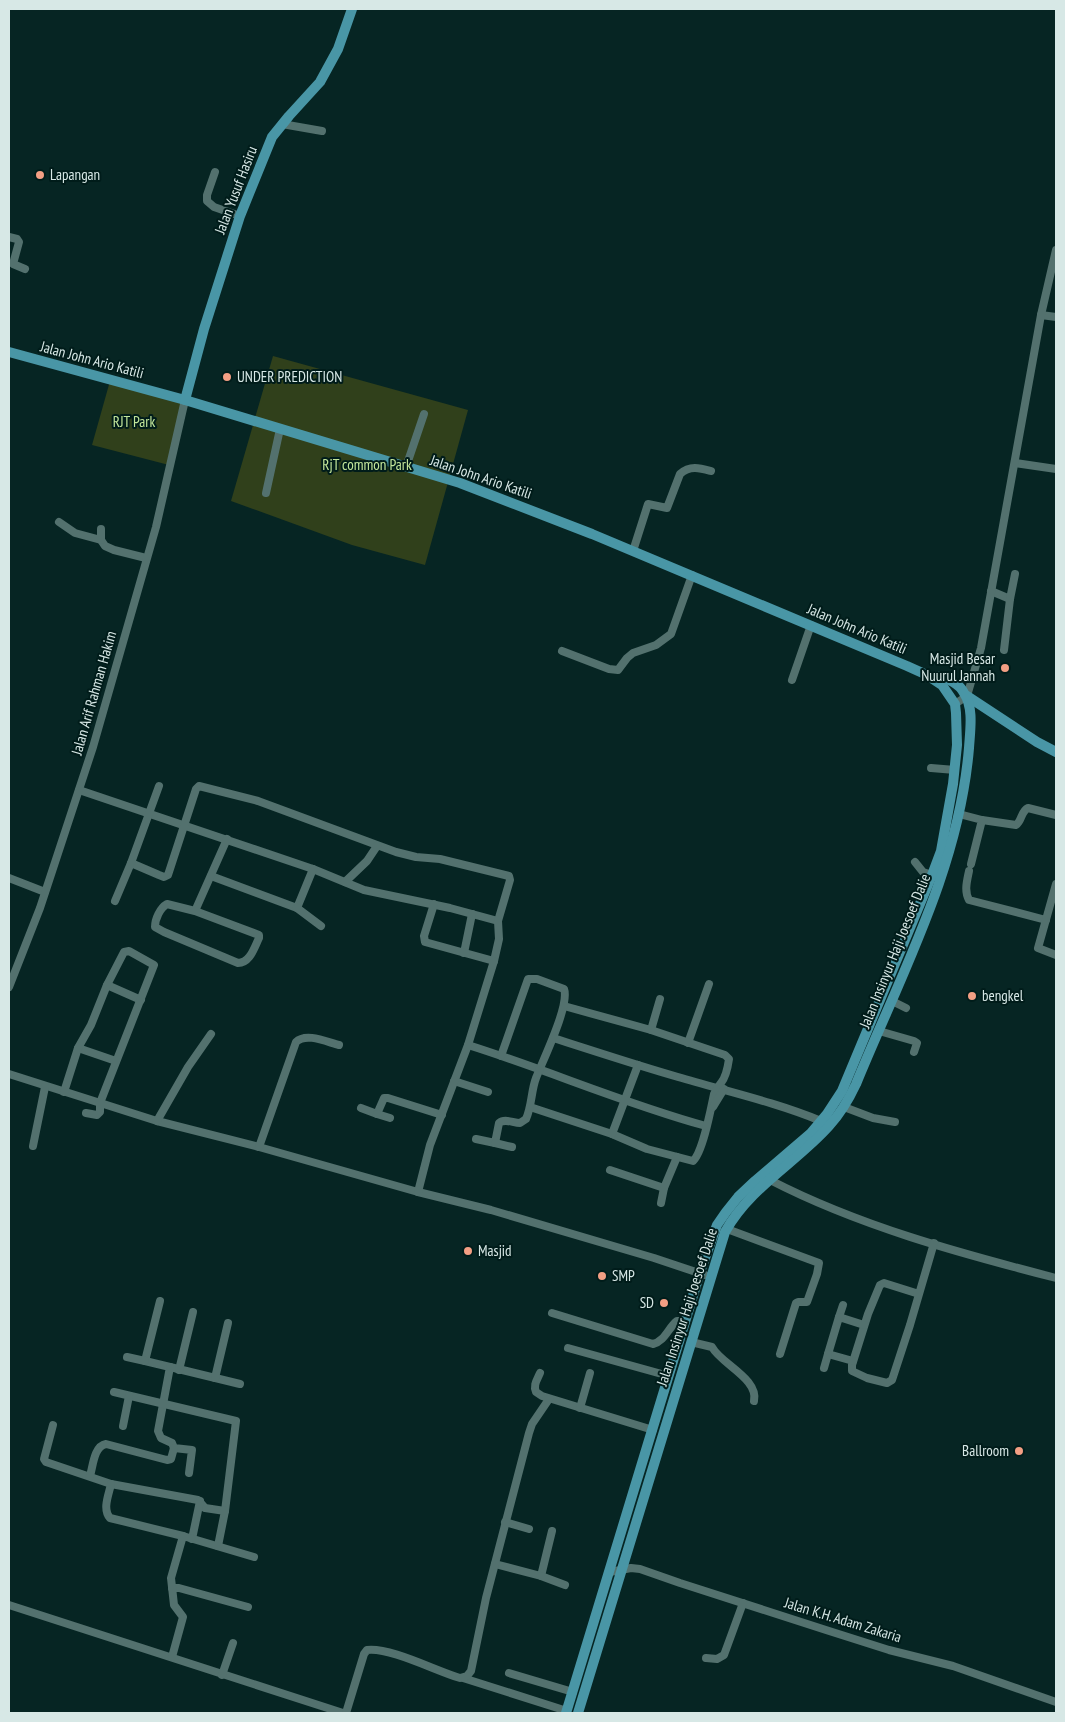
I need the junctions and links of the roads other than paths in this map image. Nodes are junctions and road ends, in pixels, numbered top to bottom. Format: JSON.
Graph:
{"nodes":[{"id":1,"x":352,"y":9,"type":"edge"},
{"id":2,"x":282,"y":124,"type":"junction"},
{"id":3,"x":322,"y":131,"type":"dead end"},
{"id":4,"x":215,"y":172,"type":"dead end"},
{"id":5,"x":240,"y":216,"type":"junction"},
{"id":6,"x":9,"y":237,"type":"edge"},
{"id":7,"x":1056,"y":250,"type":"edge"},
{"id":8,"x":25,"y":269,"type":"dead end"},
{"id":9,"x":1053,"y":274,"type":"edge"},
{"id":10,"x":1041,"y":315,"type":"junction"},
{"id":11,"x":1056,"y":317,"type":"edge"},
{"id":12,"x":9,"y":352,"type":"edge"},
{"id":13,"x":184,"y":400,"type":"junction"},
{"id":14,"x":424,"y":414,"type":"dead end"},
{"id":15,"x":280,"y":430,"type":"junction"},
{"id":16,"x":1015,"y":462,"type":"junction"},
{"id":17,"x":406,"y":467,"type":"junction"},
{"id":18,"x":1056,"y":469,"type":"edge"},
{"id":19,"x":711,"y":472,"type":"dead end"},
{"id":20,"x":266,"y":493,"type":"dead end"},
{"id":21,"x":59,"y":522,"type":"dead end"},
{"id":22,"x":101,"y":529,"type":"dead end"},
{"id":23,"x":101,"y":540,"type":"junction"},
{"id":24,"x":633,"y":550,"type":"junction"},
{"id":25,"x":146,"y":558,"type":"junction"},
{"id":26,"x":1015,"y":574,"type":"dead end"},
{"id":27,"x":692,"y":575,"type":"junction"},
{"id":28,"x":991,"y":591,"type":"junction"},
{"id":29,"x":1010,"y":599,"type":"junction"},
{"id":30,"x":811,"y":625,"type":"junction"},
{"id":31,"x":1004,"y":650,"type":"dead end"},
{"id":32,"x":562,"y":651,"type":"dead end"},
{"id":33,"x":927,"y":675,"type":"junction"},
{"id":34,"x":792,"y":680,"type":"dead end"},
{"id":35,"x":967,"y":696,"type":"junction"},
{"id":36,"x":955,"y":704,"type":"junction"},
{"id":37,"x":1056,"y":752,"type":"edge"},
{"id":38,"x":931,"y":768,"type":"dead end"},
{"id":39,"x":955,"y":770,"type":"junction"},
{"id":40,"x":158,"y":786,"type":"dead end"},
{"id":41,"x":79,"y":790,"type":"junction"},
{"id":42,"x":149,"y":814,"type":"junction"},
{"id":43,"x":959,"y":814,"type":"junction"},
{"id":44,"x":1056,"y":815,"type":"edge"},
{"id":45,"x":982,"y":820,"type":"junction"},
{"id":46,"x":184,"y":824,"type":"junction"},
{"id":47,"x":227,"y":839,"type":"junction"},
{"id":48,"x":377,"y":846,"type":"junction"},
{"id":49,"x":915,"y":862,"type":"dead end"},
{"id":50,"x":131,"y":863,"type":"junction"},
{"id":51,"x":313,"y":869,"type":"junction"},
{"id":52,"x":211,"y":876,"type":"junction"},
{"id":53,"x":932,"y":876,"type":"junction"},
{"id":54,"x":9,"y":878,"type":"edge"},
{"id":55,"x":345,"y":882,"type":"junction"},
{"id":56,"x":1056,"y":884,"type":"edge"},
{"id":57,"x":45,"y":892,"type":"junction"},
{"id":58,"x":115,"y":901,"type":"dead end"},
{"id":59,"x":434,"y":904,"type":"junction"},
{"id":60,"x":298,"y":908,"type":"junction"},
{"id":61,"x":195,"y":911,"type":"junction"},
{"id":62,"x":472,"y":914,"type":"junction"},
{"id":63,"x":1046,"y":920,"type":"junction"},
{"id":64,"x":498,"y":921,"type":"junction"},
{"id":65,"x":322,"y":926,"type":"dead end"},
{"id":66,"x":464,"y":953,"type":"junction"},
{"id":67,"x":1056,"y":955,"type":"edge"},
{"id":68,"x":494,"y":961,"type":"junction"},
{"id":69,"x":709,"y":984,"type":"dead end"},
{"id":70,"x":107,"y":985,"type":"junction"},
{"id":71,"x":9,"y":987,"type":"edge"},
{"id":72,"x":660,"y":999,"type":"dead end"},
{"id":73,"x":141,"y":1000,"type":"junction"},
{"id":74,"x":892,"y":1001,"type":"junction"},
{"id":75,"x":564,"y":1006,"type":"junction"},
{"id":76,"x":906,"y":1008,"type":"dead end"},
{"id":77,"x":650,"y":1030,"type":"junction"},
{"id":78,"x":879,"y":1031,"type":"junction"},
{"id":79,"x":211,"y":1034,"type":"dead end"},
{"id":80,"x":553,"y":1038,"type":"junction"},
{"id":81,"x":688,"y":1043,"type":"junction"},
{"id":82,"x":339,"y":1045,"type":"dead end"},
{"id":83,"x":468,"y":1045,"type":"junction"},
{"id":84,"x":78,"y":1048,"type":"junction"},
{"id":85,"x":914,"y":1052,"type":"dead end"},
{"id":86,"x":502,"y":1056,"type":"junction"},
{"id":87,"x":116,"y":1061,"type":"junction"},
{"id":88,"x":638,"y":1065,"type":"junction"},
{"id":89,"x":540,"y":1070,"type":"junction"},
{"id":90,"x":9,"y":1074,"type":"edge"},
{"id":91,"x":454,"y":1081,"type":"junction"},
{"id":92,"x":45,"y":1086,"type":"junction"},
{"id":93,"x":721,"y":1088,"type":"junction"},
{"id":94,"x":64,"y":1092,"type":"junction"},
{"id":95,"x":488,"y":1092,"type":"dead end"},
{"id":96,"x":625,"y":1101,"type":"junction"},
{"id":97,"x":100,"y":1103,"type":"junction"},
{"id":98,"x":530,"y":1107,"type":"junction"},
{"id":99,"x":844,"y":1107,"type":"junction"},
{"id":100,"x":361,"y":1108,"type":"dead end"},
{"id":101,"x":86,"y":1113,"type":"dead end"},
{"id":102,"x":377,"y":1114,"type":"junction"},
{"id":103,"x":442,"y":1115,"type":"junction"},
{"id":104,"x":390,"y":1118,"type":"dead end"},
{"id":105,"x":157,"y":1121,"type":"junction"},
{"id":106,"x":821,"y":1121,"type":"junction"},
{"id":107,"x":895,"y":1122,"type":"dead end"},
{"id":108,"x":706,"y":1126,"type":"junction"},
{"id":109,"x":612,"y":1134,"type":"junction"},
{"id":110,"x":476,"y":1139,"type":"dead end"},
{"id":111,"x":495,"y":1144,"type":"junction"},
{"id":112,"x":33,"y":1146,"type":"dead end"},
{"id":113,"x":259,"y":1147,"type":"junction"},
{"id":114,"x":512,"y":1147,"type":"dead end"},
{"id":115,"x":676,"y":1157,"type":"junction"},
{"id":116,"x":610,"y":1170,"type":"dead end"},
{"id":117,"x":770,"y":1180,"type":"junction"},
{"id":118,"x":664,"y":1188,"type":"junction"},
{"id":119,"x":418,"y":1192,"type":"junction"},
{"id":120,"x":661,"y":1203,"type":"dead end"},
{"id":121,"x":727,"y":1229,"type":"junction"},
{"id":122,"x":934,"y":1243,"type":"junction"},
{"id":123,"x":700,"y":1272,"type":"junction"},
{"id":124,"x":711,"y":1278,"type":"junction"},
{"id":125,"x":1056,"y":1278,"type":"edge"},
{"id":126,"x":919,"y":1294,"type":"junction"},
{"id":127,"x":160,"y":1301,"type":"dead end"},
{"id":128,"x":843,"y":1305,"type":"dead end"},
{"id":129,"x":193,"y":1312,"type":"dead end"},
{"id":130,"x":552,"y":1312,"type":"dead end"},
{"id":131,"x":839,"y":1317,"type":"junction"},
{"id":132,"x":686,"y":1321,"type":"junction"},
{"id":133,"x":228,"y":1323,"type":"dead end"},
{"id":134,"x":864,"y":1325,"type":"junction"},
{"id":135,"x":691,"y":1342,"type":"junction"},
{"id":136,"x":568,"y":1348,"type":"dead end"},
{"id":137,"x":780,"y":1354,"type":"dead end"},
{"id":138,"x":828,"y":1354,"type":"junction"},
{"id":139,"x":127,"y":1357,"type":"dead end"},
{"id":140,"x":145,"y":1360,"type":"junction"},
{"id":141,"x":853,"y":1361,"type":"junction"},
{"id":142,"x":170,"y":1367,"type":"junction"},
{"id":143,"x":824,"y":1368,"type":"dead end"},
{"id":144,"x":179,"y":1370,"type":"junction"},
{"id":145,"x":540,"y":1373,"type":"dead end"},
{"id":146,"x":590,"y":1373,"type":"dead end"},
{"id":147,"x":669,"y":1376,"type":"junction"},
{"id":148,"x":215,"y":1378,"type":"junction"},
{"id":149,"x":240,"y":1384,"type":"dead end"},
{"id":150,"x":114,"y":1392,"type":"dead end"},
{"id":151,"x":129,"y":1396,"type":"junction"},
{"id":152,"x":549,"y":1400,"type":"junction"},
{"id":153,"x":754,"y":1401,"type":"dead end"},
{"id":154,"x":163,"y":1404,"type":"junction"},
{"id":155,"x":580,"y":1408,"type":"junction"},
{"id":156,"x":53,"y":1425,"type":"dead end"},
{"id":157,"x":123,"y":1426,"type":"dead end"},
{"id":158,"x":653,"y":1430,"type":"junction"},
{"id":159,"x":174,"y":1448,"type":"junction"},
{"id":160,"x":189,"y":1473,"type":"dead end"},
{"id":161,"x":90,"y":1476,"type":"junction"},
{"id":162,"x":111,"y":1484,"type":"junction"},
{"id":163,"x":200,"y":1502,"type":"junction"},
{"id":164,"x":225,"y":1510,"type":"junction"},
{"id":165,"x":506,"y":1522,"type":"junction"},
{"id":166,"x":529,"y":1529,"type":"dead end"},
{"id":167,"x":552,"y":1531,"type":"dead end"},
{"id":168,"x":183,"y":1536,"type":"junction"},
{"id":169,"x":192,"y":1539,"type":"junction"},
{"id":170,"x":218,"y":1546,"type":"junction"},
{"id":171,"x":254,"y":1557,"type":"dead end"},
{"id":172,"x":495,"y":1564,"type":"junction"},
{"id":173,"x":621,"y":1570,"type":"junction"},
{"id":174,"x":610,"y":1572,"type":"junction"},
{"id":175,"x":541,"y":1576,"type":"junction"},
{"id":176,"x":565,"y":1585,"type":"dead end"},
{"id":177,"x":172,"y":1588,"type":"junction"},
{"id":178,"x":742,"y":1603,"type":"junction"},
{"id":179,"x":9,"y":1605,"type":"edge"},
{"id":180,"x":248,"y":1606,"type":"dead end"},
{"id":181,"x":233,"y":1643,"type":"dead end"},
{"id":182,"x":172,"y":1657,"type":"junction"},
{"id":183,"x":706,"y":1658,"type":"dead end"},
{"id":184,"x":509,"y":1673,"type":"dead end"},
{"id":185,"x":222,"y":1675,"type":"junction"},
{"id":186,"x":463,"y":1678,"type":"junction"},
{"id":187,"x":573,"y":1692,"type":"junction"},
{"id":188,"x":1056,"y":1702,"type":"edge"},
{"id":189,"x":567,"y":1712,"type":"edge"},
{"id":190,"x":344,"y":1713,"type":"edge"},
{"id":191,"x":578,"y":1713,"type":"edge"}],
"edges":[{"from":1,"to":2,"type":"main road","name":"Jalan Yusuf Hasiru"},
{"from":2,"to":3,"type":"street"},
{"from":2,"to":5,"type":"main road","name":"Jalan Yusuf Hasiru"},
{"from":4,"to":5,"type":"street"},
{"from":5,"to":13,"type":"main road","name":"Jalan Yusuf Hasiru"},
{"from":6,"to":8,"type":"street"},
{"from":7,"to":9,"type":"street"},
{"from":9,"to":10,"type":"street"},
{"from":10,"to":11,"type":"street"},
{"from":10,"to":16,"type":"street"},
{"from":12,"to":13,"type":"main road","name":"Jalan John Ario Katili"},
{"from":13,"to":15,"type":"main road","name":"Jalan John Ario Katili"},
{"from":13,"to":25,"type":"street","name":"Jalan Arif Rahman Hakim"},
{"from":14,"to":17,"type":"street"},
{"from":15,"to":17,"type":"main road","name":"Jalan John Ario Katili"},
{"from":15,"to":20,"type":"street"},
{"from":16,"to":18,"type":"street"},
{"from":16,"to":28,"type":"street"},
{"from":17,"to":24,"type":"main road","name":"Jalan John Ario Katili"},
{"from":19,"to":24,"type":"street"},
{"from":21,"to":23,"type":"street"},
{"from":22,"to":23,"type":"street"},
{"from":23,"to":25,"type":"street"},
{"from":24,"to":27,"type":"main road","name":"Jalan John Ario Katili"},
{"from":25,"to":41,"type":"street","name":"Jalan Arif Rahman Hakim"},
{"from":26,"to":29,"type":"street"},
{"from":27,"to":30,"type":"main road","name":"Jalan John Ario Katili"},
{"from":27,"to":32,"type":"street"},
{"from":28,"to":29,"type":"street"},
{"from":28,"to":35,"type":"street"},
{"from":29,"to":31,"type":"street"},
{"from":30,"to":33,"type":"main road","name":"Jalan John Ario Katili"},
{"from":30,"to":34,"type":"street"},
{"from":33,"to":35,"type":"main road","name":"Jalan John Ario Katili"},
{"from":33,"to":36,"type":"main road","name":"Jalan John Ario Katili"},
{"from":35,"to":36,"type":"street"},
{"from":35,"to":37,"type":"main road","name":"Jalan John Ario Katili"},
{"from":35,"to":43,"type":"main road","name":"Jalan Insinyur Haji Joesoef Dalie"},
{"from":36,"to":39,"type":"main road","name":"Jalan Insinyur Haji Joesoef Dalie"},
{"from":38,"to":39,"type":"street"},
{"from":39,"to":53,"type":"main road","name":"Jalan Insinyur Haji Joesoef Dalie"},
{"from":40,"to":42,"type":"street"},
{"from":41,"to":42,"type":"street"},
{"from":41,"to":57,"type":"street","name":"Jalan Arif Rahman Hakim"},
{"from":42,"to":46,"type":"street"},
{"from":42,"to":50,"type":"street"},
{"from":43,"to":45,"type":"street"},
{"from":43,"to":74,"type":"main road","name":"Jalan Insinyur Haji Joesoef Dalie"},
{"from":44,"to":45,"type":"street"},
{"from":45,"to":63,"type":"street"},
{"from":46,"to":47,"type":"street"},
{"from":46,"to":48,"type":"street"},
{"from":46,"to":50,"type":"street"},
{"from":47,"to":51,"type":"street"},
{"from":47,"to":52,"type":"street"},
{"from":48,"to":55,"type":"street"},
{"from":48,"to":64,"type":"street"},
{"from":49,"to":53,"type":"street"},
{"from":50,"to":58,"type":"street"},
{"from":51,"to":55,"type":"street"},
{"from":51,"to":60,"type":"street"},
{"from":52,"to":60,"type":"street"},
{"from":52,"to":61,"type":"street"},
{"from":53,"to":106,"type":"main road","name":"Jalan Insinyur Haji Joesoef Dalie"},
{"from":54,"to":57,"type":"street"},
{"from":55,"to":59,"type":"street"},
{"from":56,"to":63,"type":"street"},
{"from":57,"to":71,"type":"street","name":"Jalan Arif Rahman Hakim"},
{"from":59,"to":62,"type":"street"},
{"from":59,"to":66,"type":"street"},
{"from":60,"to":65,"type":"street"},
{"from":61,"to":61,"type":"street"},
{"from":62,"to":64,"type":"street"},
{"from":62,"to":66,"type":"street"},
{"from":63,"to":67,"type":"street"},
{"from":64,"to":68,"type":"street"},
{"from":66,"to":68,"type":"street"},
{"from":68,"to":83,"type":"street"},
{"from":69,"to":81,"type":"street"},
{"from":70,"to":73,"type":"street"},
{"from":70,"to":73,"type":"street"},
{"from":70,"to":84,"type":"street"},
{"from":72,"to":77,"type":"street"},
{"from":73,"to":87,"type":"street"},
{"from":74,"to":76,"type":"street"},
{"from":74,"to":78,"type":"main road","name":"Jalan Insinyur Haji Joesoef Dalie"},
{"from":75,"to":77,"type":"street"},
{"from":75,"to":80,"type":"street"},
{"from":75,"to":86,"type":"street"},
{"from":77,"to":81,"type":"street"},
{"from":78,"to":85,"type":"street"},
{"from":78,"to":99,"type":"main road","name":"Jalan Insinyur Haji Joesoef Dalie"},
{"from":79,"to":105,"type":"street"},
{"from":80,"to":88,"type":"street"},
{"from":80,"to":89,"type":"street"},
{"from":81,"to":93,"type":"street"},
{"from":82,"to":113,"type":"street"},
{"from":83,"to":86,"type":"street"},
{"from":83,"to":91,"type":"street"},
{"from":84,"to":87,"type":"street"},
{"from":84,"to":94,"type":"street"},
{"from":86,"to":89,"type":"street"},
{"from":87,"to":97,"type":"street"},
{"from":88,"to":93,"type":"street"},
{"from":88,"to":96,"type":"street"},
{"from":89,"to":96,"type":"street"},
{"from":89,"to":98,"type":"street"},
{"from":90,"to":92,"type":"street"},
{"from":91,"to":95,"type":"street"},
{"from":91,"to":103,"type":"street"},
{"from":92,"to":94,"type":"street"},
{"from":92,"to":112,"type":"street"},
{"from":93,"to":106,"type":"street"},
{"from":93,"to":108,"type":"street"},
{"from":94,"to":97,"type":"street"},
{"from":96,"to":108,"type":"street"},
{"from":96,"to":109,"type":"street"},
{"from":97,"to":101,"type":"street"},
{"from":97,"to":105,"type":"street"},
{"from":98,"to":109,"type":"street"},
{"from":98,"to":111,"type":"street"},
{"from":99,"to":107,"type":"street"},
{"from":99,"to":117,"type":"main road","name":"Jalan Insinyur Haji Joesoef Dalie"},
{"from":100,"to":102,"type":"street"},
{"from":102,"to":103,"type":"street"},
{"from":102,"to":104,"type":"street"},
{"from":103,"to":119,"type":"street"},
{"from":105,"to":113,"type":"street"},
{"from":106,"to":123,"type":"main road","name":"Jalan Insinyur Haji Joesoef Dalie"},
{"from":108,"to":115,"type":"street"},
{"from":109,"to":115,"type":"street"},
{"from":110,"to":111,"type":"street"},
{"from":111,"to":114,"type":"street"},
{"from":113,"to":119,"type":"street"},
{"from":115,"to":118,"type":"street"},
{"from":116,"to":118,"type":"street"},
{"from":117,"to":121,"type":"main road","name":"Jalan Insinyur Haji Joesoef Dalie"},
{"from":117,"to":122,"type":"street"},
{"from":118,"to":120,"type":"street"},
{"from":119,"to":123,"type":"street"},
{"from":121,"to":124,"type":"main road","name":"Jalan Insinyur Haji Joesoef Dalie"},
{"from":121,"to":137,"type":"street"},
{"from":122,"to":125,"type":"street"},
{"from":122,"to":126,"type":"street"},
{"from":123,"to":124,"type":"street"},
{"from":123,"to":132,"type":"main road","name":"Jalan Insinyur Haji Joesoef Dalie"},
{"from":124,"to":135,"type":"main road","name":"Jalan Insinyur Haji Joesoef Dalie"},
{"from":126,"to":134,"type":"street"},
{"from":126,"to":141,"type":"street"},
{"from":127,"to":140,"type":"street"},
{"from":128,"to":131,"type":"street"},
{"from":129,"to":144,"type":"street"},
{"from":130,"to":132,"type":"street"},
{"from":131,"to":134,"type":"street"},
{"from":131,"to":138,"type":"street"},
{"from":132,"to":147,"type":"main road","name":"Jalan Insinyur Haji Joesoef Dalie"},
{"from":133,"to":148,"type":"street"},
{"from":134,"to":141,"type":"street"},
{"from":135,"to":153,"type":"street"},
{"from":135,"to":173,"type":"main road","name":"Jalan Insinyur Haji Joesoef Dalie"},
{"from":136,"to":147,"type":"street"},
{"from":138,"to":141,"type":"street"},
{"from":138,"to":143,"type":"street"},
{"from":139,"to":140,"type":"street"},
{"from":140,"to":142,"type":"street"},
{"from":142,"to":144,"type":"street"},
{"from":142,"to":154,"type":"street"},
{"from":144,"to":148,"type":"street"},
{"from":145,"to":152,"type":"street"},
{"from":146,"to":155,"type":"street"},
{"from":147,"to":158,"type":"main road","name":"Jalan Insinyur Haji Joesoef Dalie"},
{"from":148,"to":149,"type":"street"},
{"from":150,"to":151,"type":"street"},
{"from":151,"to":154,"type":"street"},
{"from":151,"to":157,"type":"street"},
{"from":152,"to":155,"type":"street"},
{"from":152,"to":165,"type":"street"},
{"from":154,"to":159,"type":"street"},
{"from":154,"to":164,"type":"street"},
{"from":155,"to":158,"type":"street"},
{"from":156,"to":161,"type":"street"},
{"from":158,"to":174,"type":"main road","name":"Jalan Insinyur Haji Joesoef Dalie"},
{"from":159,"to":160,"type":"street"},
{"from":159,"to":161,"type":"street"},
{"from":161,"to":162,"type":"street"},
{"from":162,"to":163,"type":"street"},
{"from":162,"to":168,"type":"street"},
{"from":163,"to":164,"type":"street"},
{"from":163,"to":169,"type":"street"},
{"from":164,"to":170,"type":"street"},
{"from":165,"to":166,"type":"street"},
{"from":165,"to":172,"type":"street"},
{"from":167,"to":175,"type":"street"},
{"from":168,"to":169,"type":"street"},
{"from":168,"to":177,"type":"street"},
{"from":169,"to":170,"type":"street"},
{"from":170,"to":171,"type":"street"},
{"from":172,"to":175,"type":"street"},
{"from":172,"to":186,"type":"street"},
{"from":173,"to":174,"type":"street","name":"Jalan K.H. Adam Zakaria"},
{"from":173,"to":178,"type":"street","name":"Jalan K.H. Adam Zakaria"},
{"from":173,"to":191,"type":"main road","name":"Jalan Insinyur Haji Joesoef Dalie"},
{"from":174,"to":187,"type":"main road","name":"Jalan Insinyur Haji Joesoef Dalie"},
{"from":175,"to":176,"type":"street"},
{"from":177,"to":180,"type":"street"},
{"from":177,"to":182,"type":"street"},
{"from":178,"to":183,"type":"street"},
{"from":178,"to":188,"type":"street","name":"Jalan K.H. Adam Zakaria"},
{"from":179,"to":182,"type":"street"},
{"from":181,"to":185,"type":"street"},
{"from":182,"to":185,"type":"street"},
{"from":184,"to":187,"type":"street"},
{"from":185,"to":190,"type":"street"},
{"from":186,"to":189,"type":"street"},
{"from":186,"to":190,"type":"street"},
{"from":187,"to":189,"type":"main road","name":"Jalan Insinyur Haji Joesoef Dalie"}]}
